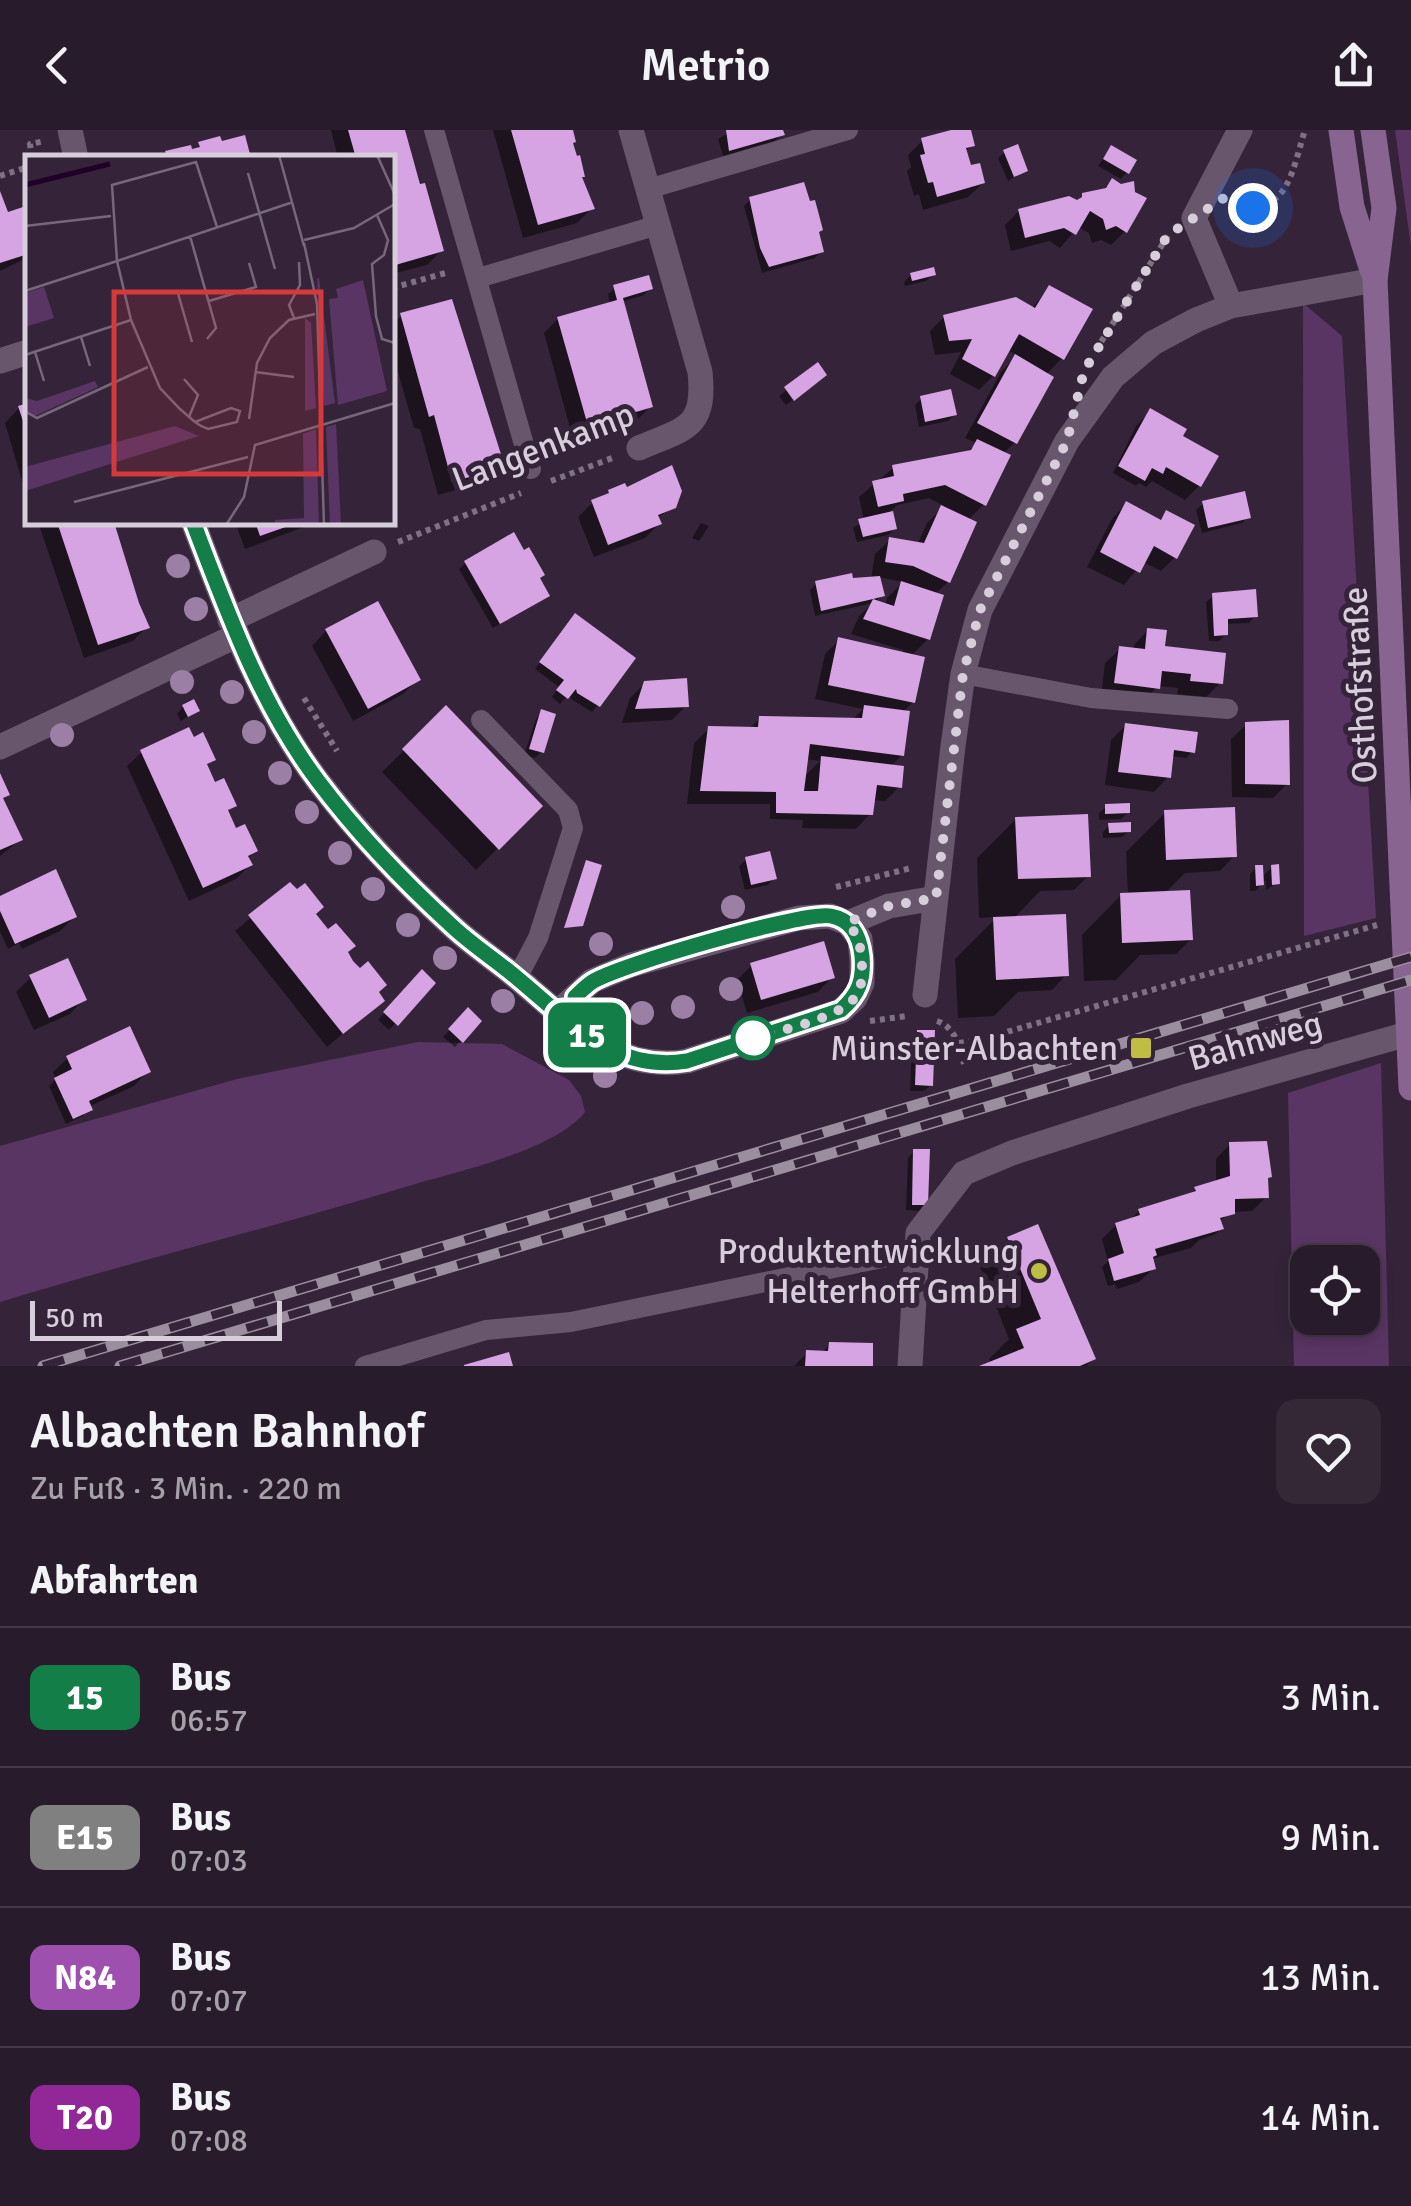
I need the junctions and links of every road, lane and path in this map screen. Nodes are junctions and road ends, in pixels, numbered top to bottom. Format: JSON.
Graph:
{"nodes":[{"id":1,"x":70,"y":130,"type":"edge"},
{"id":2,"x":434,"y":130,"type":"edge"},
{"id":3,"x":631,"y":130,"type":"edge"},
{"id":4,"x":848,"y":130,"type":"edge"},
{"id":5,"x":1240,"y":130,"type":"edge"},
{"id":6,"x":1305,"y":130,"type":"edge"},
{"id":7,"x":1341,"y":130,"type":"edge"},
{"id":8,"x":1373,"y":130,"type":"edge"},
{"id":9,"x":809,"y":135,"type":"edge"},
{"id":10,"x":75,"y":155,"type":"edge"},
{"id":11,"x":25,"y":168,"type":"edge"},
{"id":12,"x":0,"y":176,"type":"edge"},
{"id":13,"x":648,"y":189,"type":"junction"},
{"id":14,"x":1194,"y":218,"type":"junction"},
{"id":15,"x":658,"y":225,"type":"junction"},
{"id":16,"x":476,"y":271,"type":"junction"},
{"id":17,"x":1375,"y":280,"type":"junction"},
{"id":18,"x":395,"y":287,"type":"edge"},
{"id":19,"x":1231,"y":306,"type":"junction"},
{"id":20,"x":25,"y":353,"type":"edge"},
{"id":21,"x":1094,"y":354,"type":"dead end"},
{"id":22,"x":0,"y":361,"type":"edge"},
{"id":23,"x":638,"y":448,"type":"joint"},
{"id":24,"x":532,"y":469,"type":"dead end"},
{"id":25,"x":194,"y":525,"type":"edge"},
{"id":26,"x":374,"y":552,"type":"joint"},
{"id":27,"x":233,"y":628,"type":"junction"},
{"id":28,"x":963,"y":674,"type":"junction"},
{"id":29,"x":1228,"y":710,"type":"dead end"},
{"id":30,"x":481,"y":720,"type":"dead end"},
{"id":31,"x":0,"y":747,"type":"edge"},
{"id":32,"x":936,"y":898,"type":"junction"},
{"id":33,"x":848,"y":922,"type":"junction"},
{"id":34,"x":1388,"y":922,"type":"dead end"},
{"id":35,"x":517,"y":978,"type":"junction"},
{"id":36,"x":926,"y":1006,"type":"junction"},
{"id":37,"x":841,"y":1010,"type":"junction"},
{"id":38,"x":557,"y":1013,"type":"junction"},
{"id":39,"x":1411,"y":1033,"type":"edge"},
{"id":40,"x":960,"y":1043,"type":"junction"},
{"id":41,"x":964,"y":1064,"type":"dead end"},
{"id":42,"x":1411,"y":1088,"type":"edge"},
{"id":43,"x":917,"y":1242,"type":"junction"},
{"id":44,"x":365,"y":1366,"type":"edge"},
{"id":45,"x":910,"y":1366,"type":"edge"}],
"edges":[{"from":1,"to":10,"type":"street"},
{"from":2,"to":16,"type":"lane","name":"Langenkamp"},
{"from":3,"to":13,"type":"street","name":"Langenkamp"},
{"from":4,"to":9,"type":"lane"},
{"from":5,"to":14,"type":"street"},
{"from":6,"to":14,"type":"path"},
{"from":7,"to":17,"type":"street","name":"Osthofstraße"},
{"from":8,"to":17,"type":"street","name":"Osthofstraße"},
{"from":9,"to":13,"type":"lane"},
{"from":11,"to":12,"type":"path"},
{"from":13,"to":15,"type":"street","name":"Langenkamp"},
{"from":14,"to":19,"type":"street"},
{"from":14,"to":21,"type":"path"},
{"from":15,"to":16,"type":"lane"},
{"from":15,"to":23,"type":"street","name":"Langenkamp"},
{"from":16,"to":18,"type":"path"},
{"from":16,"to":24,"type":"lane","name":"Langenkamp"},
{"from":17,"to":19,"type":"street"},
{"from":17,"to":42,"type":"street","name":"Osthofstraße"},
{"from":19,"to":28,"type":"street"},
{"from":20,"to":22,"type":"street"},
{"from":23,"to":26,"type":"path","name":"Langenkamp"},
{"from":25,"to":27,"type":"street"},
{"from":26,"to":27,"type":"street"},
{"from":27,"to":31,"type":"street"},
{"from":27,"to":35,"type":"street"},
{"from":28,"to":29,"type":"lane"},
{"from":28,"to":32,"type":"street"},
{"from":30,"to":35,"type":"lane"},
{"from":32,"to":33,"type":"street"},
{"from":32,"to":36,"type":"street"},
{"from":33,"to":37,"type":"street"},
{"from":33,"to":38,"type":"street"},
{"from":34,"to":40,"type":"path"},
{"from":35,"to":38,"type":"street"},
{"from":36,"to":37,"type":"path"},
{"from":36,"to":40,"type":"path"},
{"from":37,"to":38,"type":"street"},
{"from":39,"to":43,"type":"street","name":"Bahnweg"},
{"from":40,"to":41,"type":"path"},
{"from":43,"to":44,"type":"lane"},
{"from":43,"to":45,"type":"street"}]}
